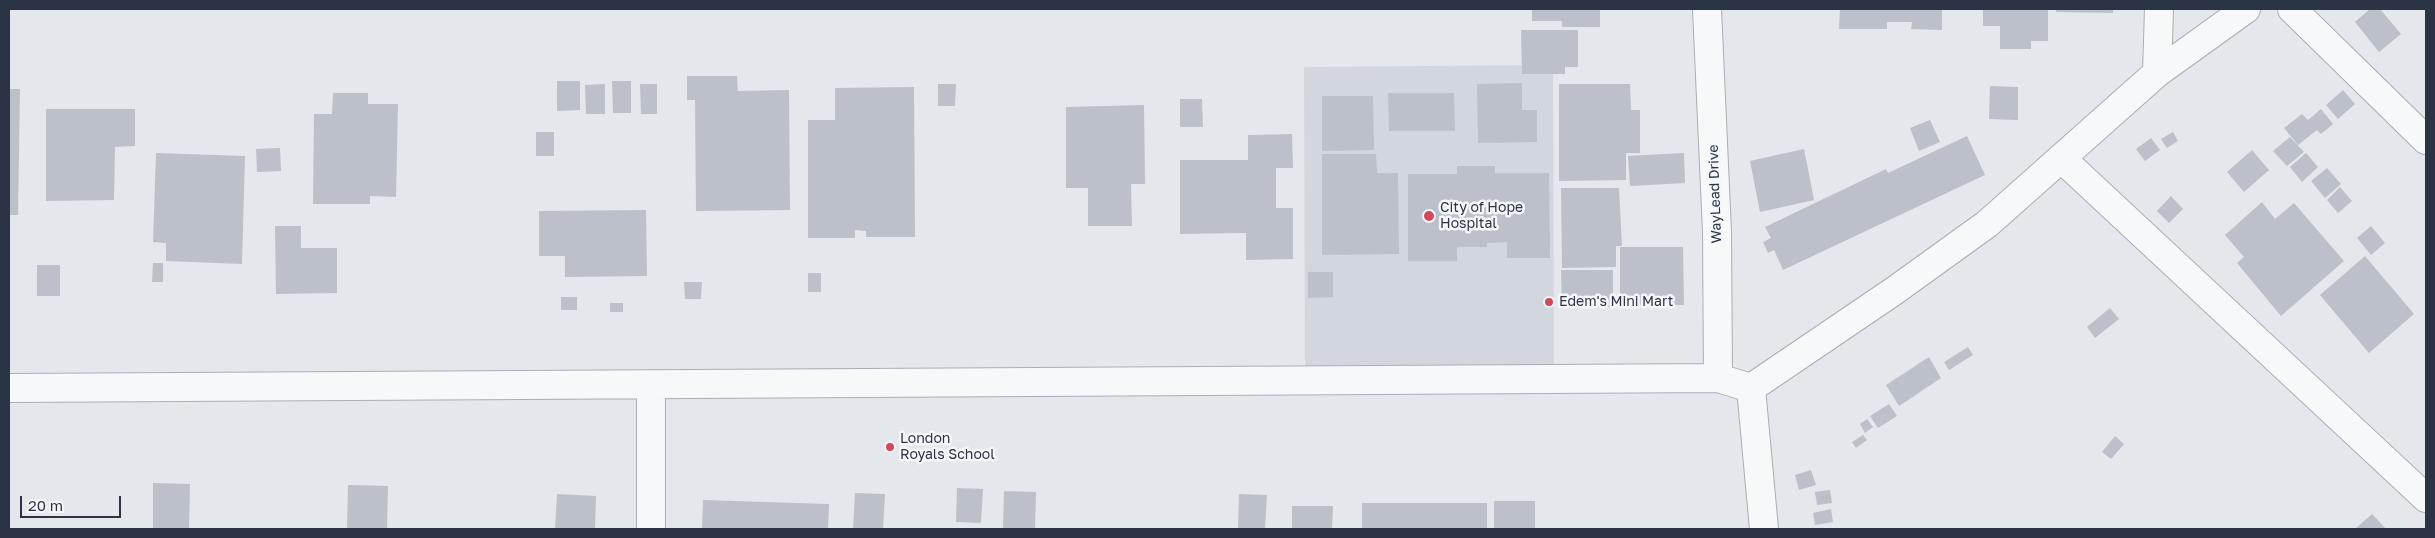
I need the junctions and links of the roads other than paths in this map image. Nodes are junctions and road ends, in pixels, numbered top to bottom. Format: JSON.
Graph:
{"nodes":[{"id":1,"x":1706,"y":9,"type":"edge"},
{"id":2,"x":2159,"y":9,"type":"edge"},
{"id":3,"x":2246,"y":9,"type":"edge"},
{"id":4,"x":2292,"y":9,"type":"edge"},
{"id":5,"x":2157,"y":73,"type":"junction"},
{"id":6,"x":2426,"y":140,"type":"edge"},
{"id":7,"x":2061,"y":158,"type":"junction"},
{"id":8,"x":1718,"y":378,"type":"junction"},
{"id":9,"x":651,"y":385,"type":"junction"},
{"id":10,"x":9,"y":388,"type":"edge"},
{"id":11,"x":1751,"y":388,"type":"junction"},
{"id":12,"x":2426,"y":498,"type":"edge"},
{"id":13,"x":651,"y":529,"type":"edge"},
{"id":14,"x":1764,"y":529,"type":"edge"}],
"edges":[{"from":1,"to":8,"type":"street","name":"WayLead Drive"},
{"from":2,"to":5,"type":"street"},
{"from":3,"to":5,"type":"street"},
{"from":4,"to":6,"type":"street"},
{"from":5,"to":7,"type":"street"},
{"from":7,"to":11,"type":"street"},
{"from":7,"to":12,"type":"street"},
{"from":8,"to":9,"type":"street"},
{"from":8,"to":11,"type":"street"},
{"from":9,"to":10,"type":"street"},
{"from":9,"to":13,"type":"street"},
{"from":11,"to":14,"type":"street"}]}
